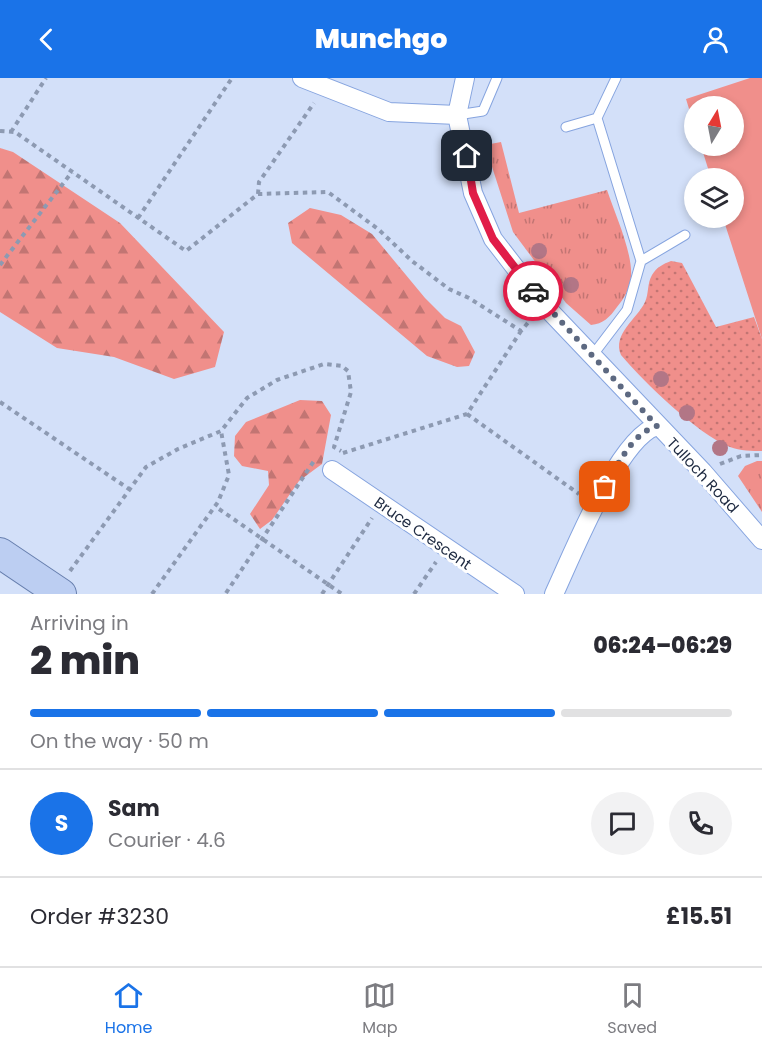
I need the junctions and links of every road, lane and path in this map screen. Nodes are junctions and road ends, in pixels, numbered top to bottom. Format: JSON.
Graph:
{"nodes":[{"id":1,"x":46,"y":78,"type":"edge"},
{"id":2,"x":232,"y":78,"type":"edge"},
{"id":3,"x":302,"y":78,"type":"edge"},
{"id":4,"x":465,"y":78,"type":"edge"},
{"id":5,"x":497,"y":78,"type":"edge"},
{"id":6,"x":616,"y":78,"type":"edge"},
{"id":7,"x":325,"y":87,"type":"junction"},
{"id":8,"x":457,"y":115,"type":"junction"},
{"id":9,"x":597,"y":118,"type":"junction"},
{"id":10,"x":566,"y":127,"type":"dead end"},
{"id":11,"x":0,"y":130,"type":"edge"},
{"id":12,"x":11,"y":132,"type":"junction"},
{"id":13,"x":72,"y":172,"type":"junction"},
{"id":14,"x":258,"y":194,"type":"junction"},
{"id":15,"x":138,"y":218,"type":"junction"},
{"id":16,"x":684,"y":235,"type":"dead end"},
{"id":17,"x":641,"y":261,"type":"junction"},
{"id":18,"x":0,"y":265,"type":"edge"},
{"id":19,"x":544,"y":305,"type":"junction"},
{"id":20,"x":521,"y":331,"type":"junction"},
{"id":21,"x":592,"y":357,"type":"junction"},
{"id":22,"x":0,"y":402,"type":"edge"},
{"id":23,"x":467,"y":414,"type":"junction"},
{"id":24,"x":657,"y":426,"type":"junction"},
{"id":25,"x":221,"y":431,"type":"junction"},
{"id":26,"x":344,"y":453,"type":"junction"},
{"id":27,"x":762,"y":455,"type":"edge"},
{"id":28,"x":332,"y":470,"type":"junction"},
{"id":29,"x":703,"y":472,"type":"junction"},
{"id":30,"x":129,"y":489,"type":"junction"},
{"id":31,"x":380,"y":504,"type":"junction"},
{"id":32,"x":594,"y":505,"type":"junction"},
{"id":33,"x":219,"y":509,"type":"dead end"},
{"id":34,"x":262,"y":538,"type":"junction"},
{"id":35,"x":762,"y":540,"type":"edge"},
{"id":36,"x":445,"y":549,"type":"junction"},
{"id":37,"x":0,"y":553,"type":"edge"},
{"id":38,"x":328,"y":585,"type":"junction"},
{"id":39,"x":58,"y":592,"type":"edge"},
{"id":40,"x":226,"y":593,"type":"edge"},
{"id":41,"x":152,"y":594,"type":"edge"},
{"id":42,"x":322,"y":594,"type":"edge"},
{"id":43,"x":342,"y":594,"type":"edge"},
{"id":44,"x":414,"y":594,"type":"edge"},
{"id":45,"x":515,"y":594,"type":"edge"},
{"id":46,"x":554,"y":594,"type":"edge"}],
"edges":[{"from":1,"to":12,"type":"path"},
{"from":2,"to":15,"type":"path"},
{"from":3,"to":7,"type":"street"},
{"from":4,"to":8,"type":"street","name":"Tulloch Road"},
{"from":5,"to":8,"type":"lane"},
{"from":6,"to":9,"type":"lane"},
{"from":7,"to":8,"type":"street"},
{"from":7,"to":14,"type":"path"},
{"from":8,"to":19,"type":"street","name":"Tulloch Road"},
{"from":9,"to":10,"type":"lane"},
{"from":9,"to":17,"type":"lane"},
{"from":11,"to":12,"type":"path"},
{"from":12,"to":13,"type":"path"},
{"from":13,"to":15,"type":"path"},
{"from":13,"to":18,"type":"path"},
{"from":14,"to":15,"type":"path"},
{"from":14,"to":20,"type":"path"},
{"from":16,"to":17,"type":"lane"},
{"from":17,"to":21,"type":"lane"},
{"from":19,"to":20,"type":"path"},
{"from":19,"to":21,"type":"street","name":"Tulloch Road"},
{"from":20,"to":23,"type":"path"},
{"from":21,"to":24,"type":"street","name":"Tulloch Road"},
{"from":22,"to":30,"type":"path"},
{"from":23,"to":26,"type":"path"},
{"from":23,"to":32,"type":"path"},
{"from":24,"to":29,"type":"street","name":"Tulloch Road"},
{"from":24,"to":32,"type":"street"},
{"from":25,"to":26,"type":"path"},
{"from":25,"to":30,"type":"path"},
{"from":25,"to":41,"type":"path"},
{"from":26,"to":28,"type":"path"},
{"from":27,"to":29,"type":"path"},
{"from":28,"to":31,"type":"street","name":"Bruce Crescent"},
{"from":28,"to":34,"type":"path"},
{"from":29,"to":35,"type":"street","name":"Tulloch Road"},
{"from":30,"to":39,"type":"path"},
{"from":31,"to":36,"type":"street","name":"Bruce Crescent"},
{"from":31,"to":38,"type":"path"},
{"from":32,"to":46,"type":"street"},
{"from":33,"to":34,"type":"path"},
{"from":34,"to":38,"type":"path"},
{"from":34,"to":40,"type":"path"},
{"from":36,"to":44,"type":"path"},
{"from":36,"to":45,"type":"street","name":"Bruce Crescent"},
{"from":37,"to":39,"type":"main road"},
{"from":38,"to":42,"type":"path"},
{"from":38,"to":43,"type":"path"}]}
